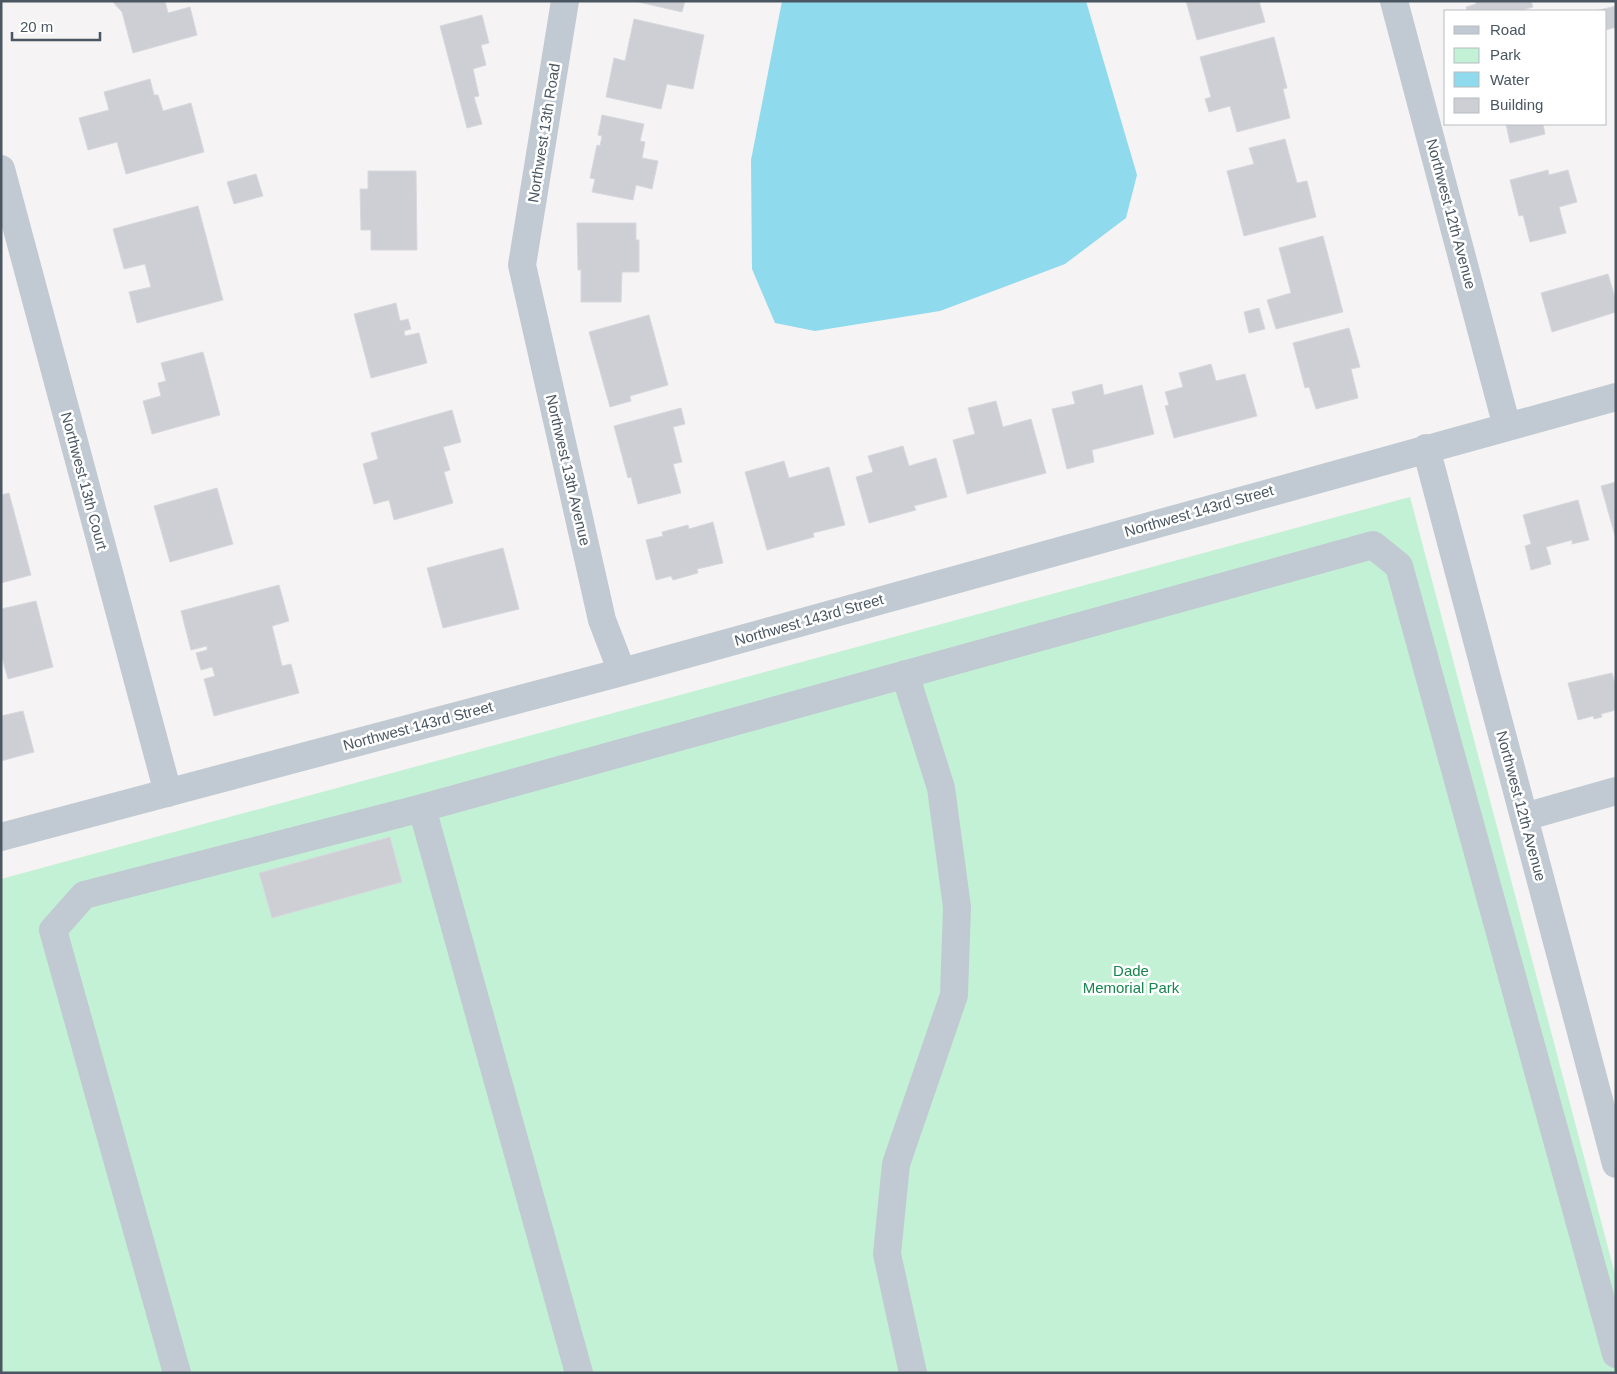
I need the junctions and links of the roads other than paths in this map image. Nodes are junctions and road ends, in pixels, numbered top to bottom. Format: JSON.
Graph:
{"nodes":[{"id":1,"x":565,"y":1,"type":"edge"},
{"id":2,"x":1394,"y":1,"type":"edge"},
{"id":3,"x":1,"y":169,"type":"edge"},
{"id":4,"x":522,"y":265,"type":"joint"},
{"id":5,"x":1616,"y":397,"type":"edge"},
{"id":6,"x":1507,"y":427,"type":"junction"},
{"id":7,"x":1426,"y":448,"type":"junction"},
{"id":8,"x":622,"y":672,"type":"junction"},
{"id":9,"x":905,"y":674,"type":"junction"},
{"id":10,"x":1616,"y":791,"type":"edge"},
{"id":11,"x":168,"y":793,"type":"junction"},
{"id":12,"x":422,"y":808,"type":"junction"},
{"id":13,"x":1524,"y":817,"type":"junction"},
{"id":14,"x":1,"y":836,"type":"edge"},
{"id":15,"x":1614,"y":1154,"type":"edge"},
{"id":16,"x":1616,"y":1354,"type":"edge"},
{"id":17,"x":177,"y":1373,"type":"edge"},
{"id":18,"x":579,"y":1373,"type":"edge"},
{"id":19,"x":913,"y":1373,"type":"edge"}],
"edges":[{"from":1,"to":4,"type":"street","name":"Northwest 13th Road"},
{"from":2,"to":6,"type":"street","name":"Northwest 12th Avenue"},
{"from":3,"to":11,"type":"street","name":"Northwest 13th Court"},
{"from":4,"to":8,"type":"street","name":"Northwest 13th Avenue"},
{"from":5,"to":6,"type":"street","name":"Northwest 143rd Street"},
{"from":6,"to":7,"type":"street","name":"Northwest 143rd Street"},
{"from":7,"to":8,"type":"street","name":"Northwest 143rd Street"},
{"from":7,"to":13,"type":"street","name":"Northwest 12th Avenue"},
{"from":8,"to":11,"type":"street","name":"Northwest 143rd Street"},
{"from":9,"to":12,"type":"street"},
{"from":9,"to":16,"type":"street"},
{"from":9,"to":19,"type":"street"},
{"from":10,"to":13,"type":"street"},
{"from":11,"to":14,"type":"street","name":"Northwest 143rd Street"},
{"from":12,"to":17,"type":"street"},
{"from":12,"to":18,"type":"street"},
{"from":13,"to":15,"type":"street","name":"Northwest 12th Avenue"}]}
